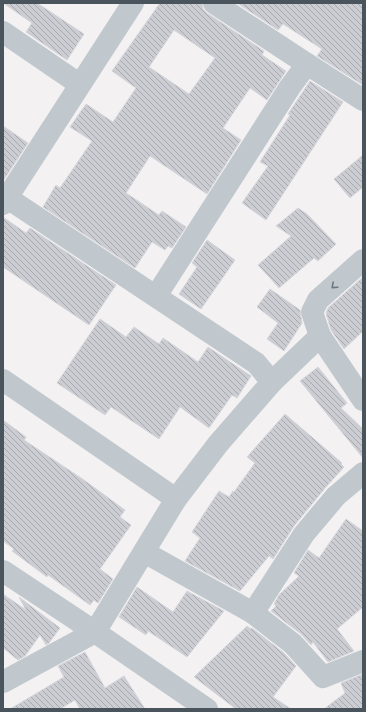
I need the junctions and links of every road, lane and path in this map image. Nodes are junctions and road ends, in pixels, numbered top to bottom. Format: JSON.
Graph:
{"nodes":[{"id":1,"x":133,"y":3,"type":"edge"},
{"id":2,"x":214,"y":3,"type":"edge"},
{"id":3,"x":3,"y":32,"type":"edge"},
{"id":4,"x":307,"y":64,"type":"junction"},
{"id":5,"x":79,"y":84,"type":"junction"},
{"id":6,"x":363,"y":100,"type":"edge"},
{"id":7,"x":4,"y":199,"type":"edge"},
{"id":8,"x":363,"y":260,"type":"edge"},
{"id":9,"x":156,"y":296,"type":"junction"},
{"id":10,"x":320,"y":336,"type":"junction"},
{"id":11,"x":3,"y":380,"type":"edge"},
{"id":12,"x":272,"y":382,"type":"junction"},
{"id":13,"x":363,"y":400,"type":"edge"},
{"id":14,"x":363,"y":473,"type":"edge"},
{"id":15,"x":176,"y":499,"type":"junction"},
{"id":16,"x":144,"y":552,"type":"junction"},
{"id":17,"x":3,"y":571,"type":"edge"},
{"id":18,"x":253,"y":613,"type":"junction"},
{"id":19,"x":95,"y":632,"type":"junction"},
{"id":20,"x":363,"y":662,"type":"edge"},
{"id":21,"x":3,"y":682,"type":"edge"},
{"id":22,"x":207,"y":709,"type":"edge"}],
"edges":[{"from":1,"to":5,"type":"street"},
{"from":2,"to":4,"type":"street"},
{"from":3,"to":5,"type":"street"},
{"from":4,"to":6,"type":"street"},
{"from":4,"to":9,"type":"street"},
{"from":5,"to":7,"type":"street"},
{"from":7,"to":9,"type":"street"},
{"from":8,"to":10,"type":"street","one_way":true},
{"from":9,"to":12,"type":"street"},
{"from":10,"to":12,"type":"street"},
{"from":10,"to":13,"type":"street"},
{"from":11,"to":15,"type":"street"},
{"from":12,"to":15,"type":"street"},
{"from":14,"to":18,"type":"street"},
{"from":15,"to":16,"type":"street"},
{"from":16,"to":18,"type":"street"},
{"from":16,"to":19,"type":"street"},
{"from":17,"to":19,"type":"street"},
{"from":18,"to":20,"type":"street"},
{"from":19,"to":21,"type":"street"},
{"from":19,"to":22,"type":"street"}]}
